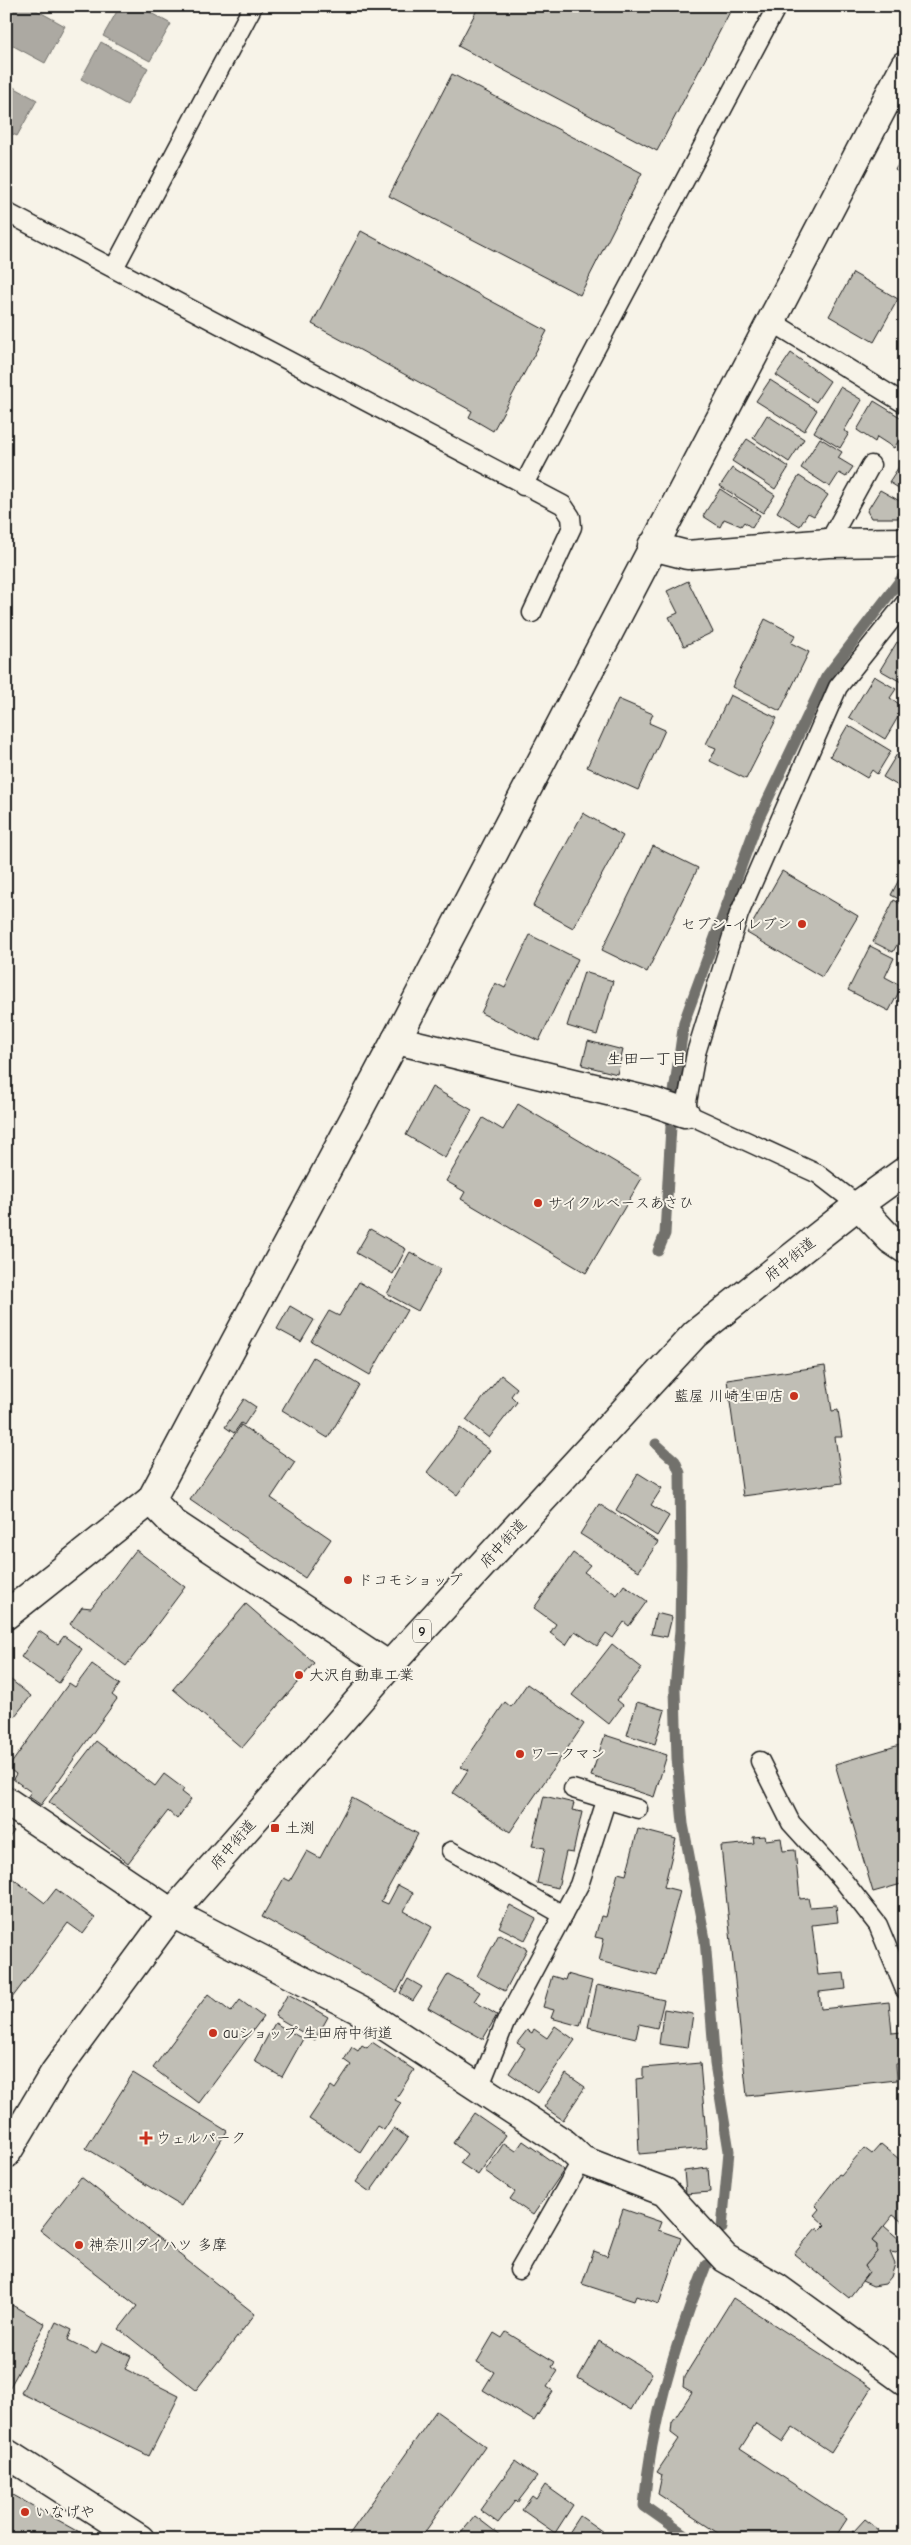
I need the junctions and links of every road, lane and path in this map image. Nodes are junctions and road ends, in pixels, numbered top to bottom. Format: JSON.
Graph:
{"nodes":[{"id":1,"x":253,"y":6,"type":"edge"},
{"id":2,"x":777,"y":6,"type":"edge"},
{"id":3,"x":905,"y":65,"type":"edge"},
{"id":4,"x":6,"y":212,"type":"edge"},
{"id":5,"x":114,"y":268,"type":"junction"},
{"id":6,"x":771,"y":321,"type":"junction"},
{"id":7,"x":905,"y":404,"type":"edge"},
{"id":8,"x":871,"y":465,"type":"dead end"},
{"id":9,"x":523,"y":486,"type":"junction"},
{"id":10,"x":905,"y":542,"type":"edge"},
{"id":11,"x":828,"y":543,"type":"junction"},
{"id":12,"x":652,"y":546,"type":"junction"},
{"id":13,"x":905,"y":603,"type":"edge"},
{"id":14,"x":532,"y":613,"type":"dead end"},
{"id":15,"x":396,"y":1040,"type":"junction"},
{"id":16,"x":685,"y":1112,"type":"junction"},
{"id":17,"x":905,"y":1171,"type":"edge"},
{"id":18,"x":858,"y":1205,"type":"junction"},
{"id":19,"x":905,"y":1249,"type":"edge"},
{"id":20,"x":151,"y":1500,"type":"junction"},
{"id":21,"x":6,"y":1615,"type":"edge"},
{"id":22,"x":389,"y":1666,"type":"junction"},
{"id":23,"x":760,"y":1761,"type":"dead end"},
{"id":24,"x":573,"y":1789,"type":"dead end"},
{"id":25,"x":6,"y":1801,"type":"edge"},
{"id":26,"x":606,"y":1801,"type":"junction"},
{"id":27,"x":638,"y":1809,"type":"dead end"},
{"id":28,"x":451,"y":1851,"type":"dead end"},
{"id":29,"x":172,"y":1913,"type":"junction"},
{"id":30,"x":562,"y":1916,"type":"junction"},
{"id":31,"x":905,"y":1990,"type":"edge"},
{"id":32,"x":479,"y":2088,"type":"junction"},
{"id":33,"x":6,"y":2154,"type":"edge"},
{"id":34,"x":582,"y":2160,"type":"junction"},
{"id":35,"x":519,"y":2270,"type":"dead end"},
{"id":36,"x":905,"y":2381,"type":"edge"},
{"id":37,"x":6,"y":2453,"type":"edge"},
{"id":38,"x":140,"y":2539,"type":"edge"}],
"edges":[{"from":1,"to":5,"type":"lane"},
{"from":2,"to":9,"type":"lane"},
{"from":3,"to":6,"type":"street"},
{"from":4,"to":5,"type":"lane"},
{"from":5,"to":9,"type":"lane"},
{"from":6,"to":7,"type":"lane"},
{"from":6,"to":12,"type":"street"},
{"from":8,"to":11,"type":"lane"},
{"from":9,"to":14,"type":"lane"},
{"from":10,"to":11,"type":"street"},
{"from":11,"to":12,"type":"street"},
{"from":12,"to":15,"type":"street"},
{"from":13,"to":16,"type":"lane"},
{"from":15,"to":16,"type":"street"},
{"from":15,"to":20,"type":"street"},
{"from":16,"to":18,"type":"lane"},
{"from":17,"to":18,"type":"street","name":"府中街道","number":"9"},
{"from":18,"to":19,"type":"street"},
{"from":18,"to":22,"type":"street","name":"府中街道","number":"9"},
{"from":20,"to":21,"type":"street"},
{"from":20,"to":22,"type":"street"},
{"from":22,"to":29,"type":"street","name":"府中街道","number":"9"},
{"from":23,"to":31,"type":"lane"},
{"from":24,"to":26,"type":"lane"},
{"from":25,"to":29,"type":"street"},
{"from":26,"to":27,"type":"lane"},
{"from":26,"to":30,"type":"lane"},
{"from":28,"to":30,"type":"lane"},
{"from":29,"to":32,"type":"street"},
{"from":29,"to":33,"type":"street","name":"府中街道","number":"9"},
{"from":30,"to":32,"type":"lane"},
{"from":32,"to":34,"type":"street"},
{"from":34,"to":35,"type":"lane"},
{"from":34,"to":36,"type":"street"},
{"from":37,"to":38,"type":"street"}]}
